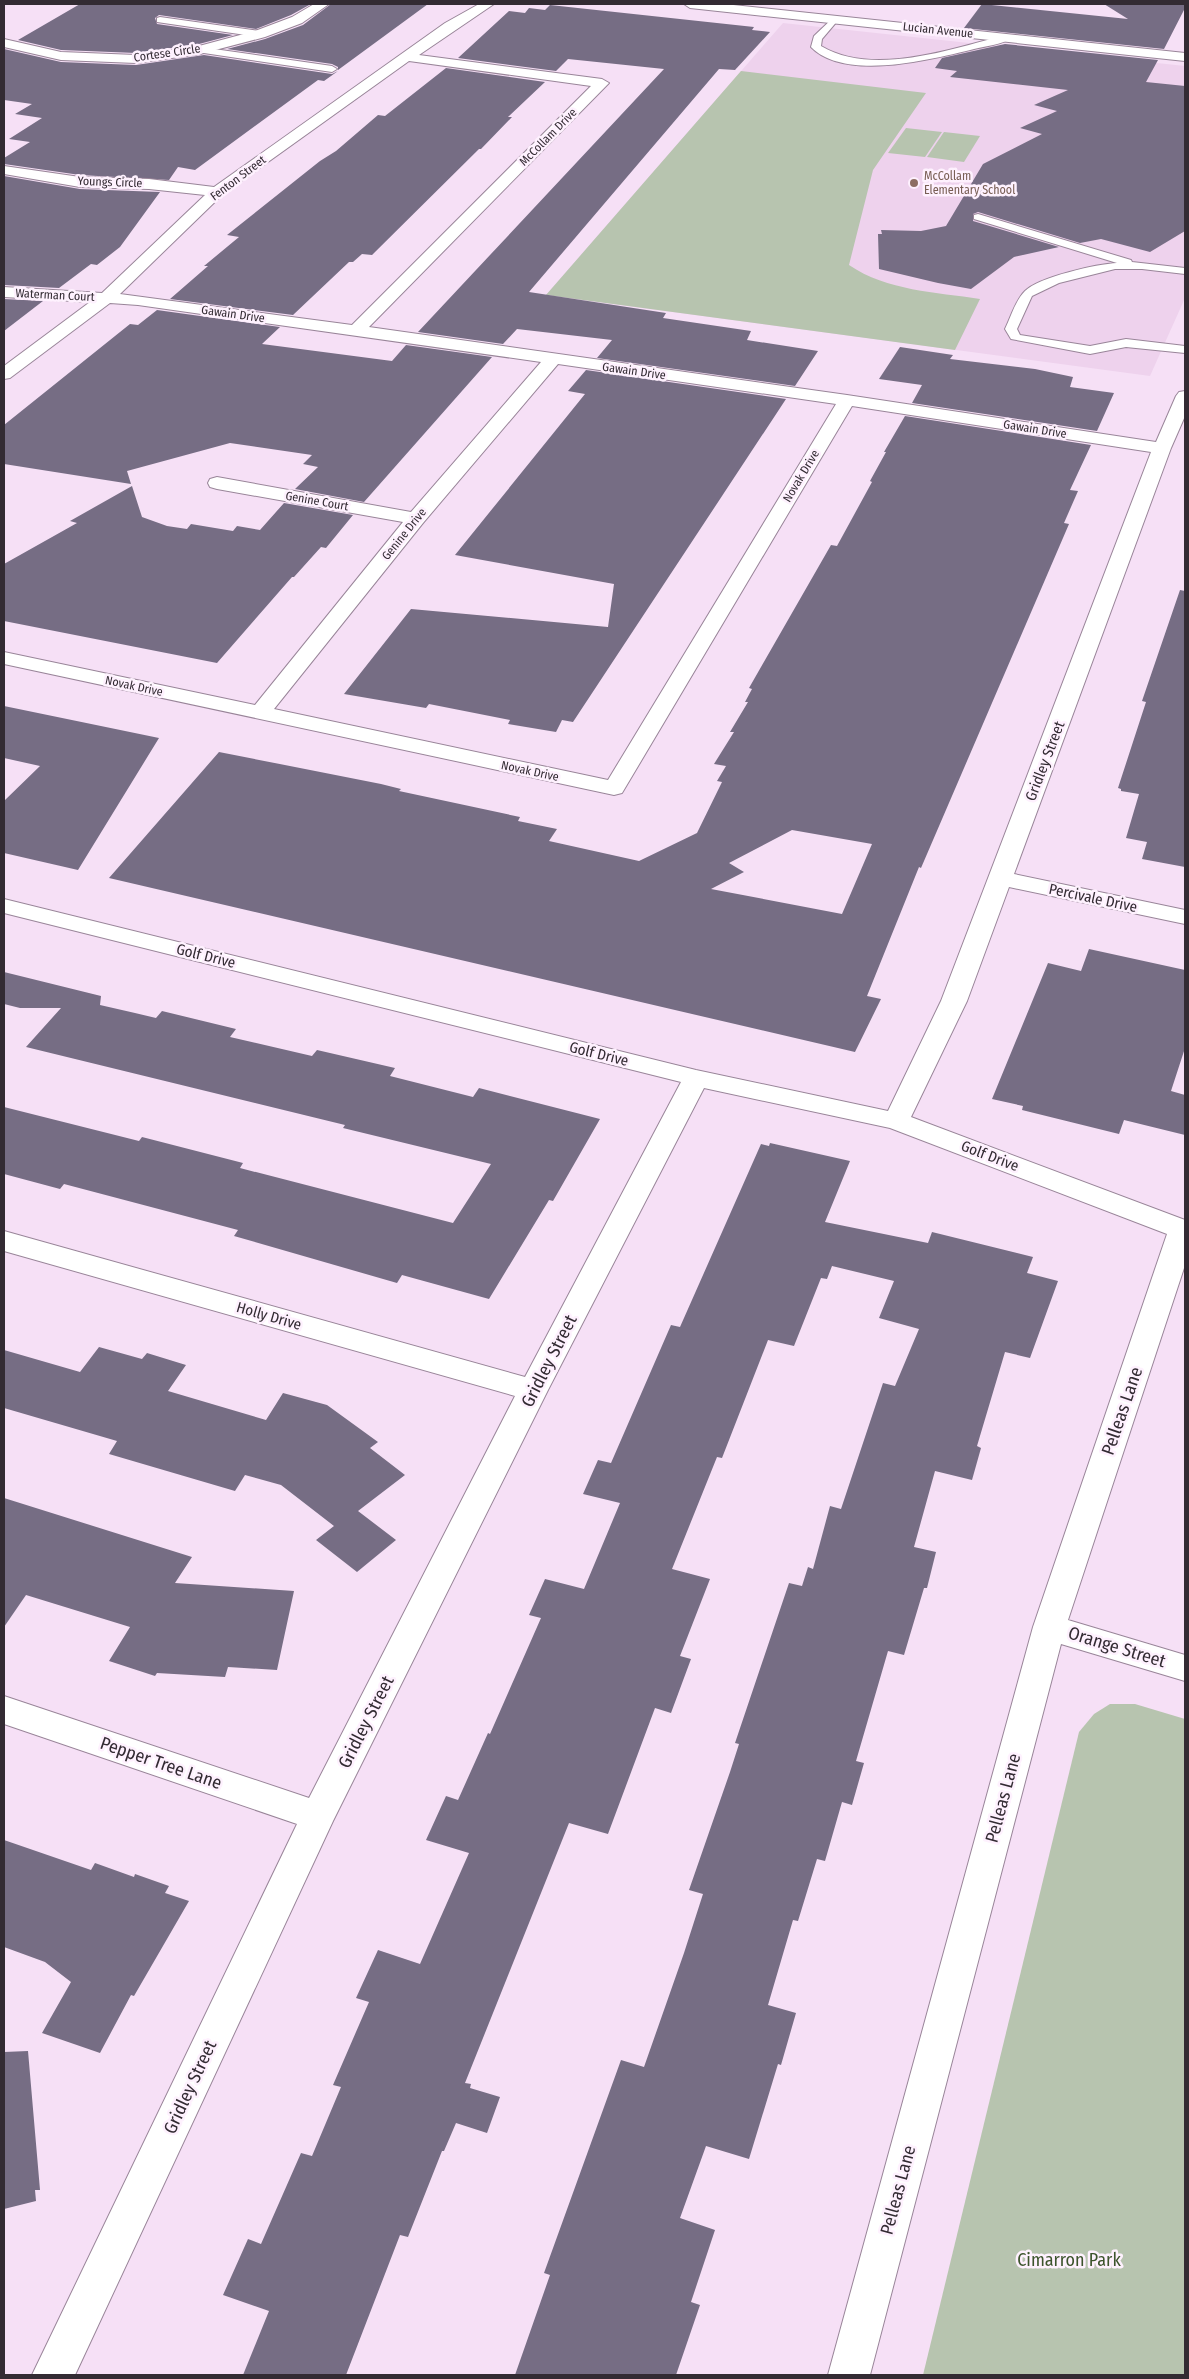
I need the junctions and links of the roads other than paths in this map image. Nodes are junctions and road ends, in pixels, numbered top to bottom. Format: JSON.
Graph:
{"nodes":[{"id":1,"x":323,"y":4,"type":"edge"},
{"id":2,"x":488,"y":4,"type":"edge"},
{"id":3,"x":690,"y":4,"type":"edge"},
{"id":4,"x":849,"y":4,"type":"edge"},
{"id":5,"x":835,"y":19,"type":"junction"},
{"id":6,"x":160,"y":20,"type":"dead end"},
{"id":7,"x":260,"y":34,"type":"junction"},
{"id":8,"x":1006,"y":38,"type":"junction"},
{"id":9,"x":4,"y":42,"type":"edge"},
{"id":10,"x":200,"y":50,"type":"junction"},
{"id":11,"x":406,"y":57,"type":"junction"},
{"id":12,"x":1185,"y":57,"type":"edge"},
{"id":13,"x":332,"y":69,"type":"dead end"},
{"id":14,"x":4,"y":170,"type":"edge"},
{"id":15,"x":217,"y":192,"type":"junction"},
{"id":16,"x":978,"y":217,"type":"dead end"},
{"id":17,"x":1138,"y":265,"type":"junction"},
{"id":18,"x":1185,"y":271,"type":"edge"},
{"id":19,"x":4,"y":292,"type":"edge"},
{"id":20,"x":106,"y":298,"type":"junction"},
{"id":21,"x":355,"y":332,"type":"junction"},
{"id":22,"x":1185,"y":350,"type":"edge"},
{"id":23,"x":552,"y":359,"type":"junction"},
{"id":24,"x":4,"y":374,"type":"edge"},
{"id":25,"x":1185,"y":396,"type":"edge"},
{"id":26,"x":846,"y":400,"type":"junction"},
{"id":27,"x":1162,"y":448,"type":"junction"},
{"id":28,"x":218,"y":483,"type":"dead end"},
{"id":29,"x":416,"y":519,"type":"junction"},
{"id":30,"x":4,"y":658,"type":"edge"},
{"id":31,"x":260,"y":713,"type":"junction"},
{"id":32,"x":1001,"y":878,"type":"junction"},
{"id":33,"x":4,"y":906,"type":"edge"},
{"id":34,"x":1185,"y":917,"type":"edge"},
{"id":35,"x":696,"y":1078,"type":"junction"},
{"id":36,"x":896,"y":1121,"type":"junction"},
{"id":37,"x":1184,"y":1229,"type":"edge"},
{"id":38,"x":4,"y":1241,"type":"edge"},
{"id":39,"x":533,"y":1390,"type":"junction"},
{"id":40,"x":1049,"y":1627,"type":"junction"},
{"id":41,"x":1185,"y":1668,"type":"edge"},
{"id":42,"x":4,"y":1710,"type":"edge"},
{"id":43,"x":318,"y":1816,"type":"junction"},
{"id":44,"x":53,"y":2375,"type":"edge"},
{"id":45,"x":849,"y":2375,"type":"edge"}],
"edges":[{"from":1,"to":7,"type":"street","name":"Cortese Circle"},
{"from":2,"to":11,"type":"street","name":"Fenton Street"},
{"from":3,"to":5,"type":"street","name":"Lucian Avenue"},
{"from":4,"to":5,"type":"street"},
{"from":5,"to":8,"type":"street","name":"Lucian Avenue"},
{"from":5,"to":8,"type":"lane"},
{"from":6,"to":7,"type":"lane"},
{"from":7,"to":10,"type":"street","name":"Cortese Circle"},
{"from":8,"to":12,"type":"street","name":"Lucian Avenue"},
{"from":9,"to":10,"type":"street","name":"Cortese Circle"},
{"from":10,"to":13,"type":"lane"},
{"from":11,"to":15,"type":"street","name":"Fenton Street"},
{"from":11,"to":21,"type":"street","name":"McCollam Drive"},
{"from":14,"to":15,"type":"street","name":"Youngs Circle"},
{"from":15,"to":20,"type":"street","name":"Fenton Street"},
{"from":16,"to":17,"type":"lane"},
{"from":17,"to":18,"type":"lane"},
{"from":17,"to":22,"type":"lane"},
{"from":19,"to":20,"type":"street","name":"Waterman Court"},
{"from":20,"to":21,"type":"street","name":"Gawain Drive"},
{"from":20,"to":24,"type":"street","name":"Fenton Street"},
{"from":21,"to":23,"type":"street","name":"Gawain Drive"},
{"from":23,"to":26,"type":"street","name":"Gawain Drive"},
{"from":23,"to":29,"type":"street","name":"Genine Drive"},
{"from":25,"to":27,"type":"street","name":"Gridley Street"},
{"from":26,"to":27,"type":"street","name":"Gawain Drive"},
{"from":26,"to":31,"type":"street","name":"Novak Drive"},
{"from":27,"to":32,"type":"street","name":"Gridley Street"},
{"from":28,"to":29,"type":"street","name":"Genine Court"},
{"from":29,"to":31,"type":"street","name":"Genine Drive"},
{"from":30,"to":31,"type":"street","name":"Novak Drive"},
{"from":32,"to":34,"type":"street","name":"Percivale Drive"},
{"from":32,"to":36,"type":"street","name":"Gridley Street"},
{"from":33,"to":35,"type":"street","name":"Golf Drive"},
{"from":35,"to":36,"type":"street","name":"Golf Drive"},
{"from":35,"to":39,"type":"street","name":"Gridley Street"},
{"from":36,"to":37,"type":"street","name":"Golf Drive"},
{"from":37,"to":40,"type":"street","name":"Pelleas Lane"},
{"from":38,"to":39,"type":"street","name":"Holly Drive"},
{"from":39,"to":43,"type":"street","name":"Gridley Street"},
{"from":40,"to":41,"type":"street","name":"Orange Street"},
{"from":40,"to":45,"type":"street","name":"Pelleas Lane"},
{"from":42,"to":43,"type":"street","name":"Pepper Tree Lane"},
{"from":43,"to":44,"type":"street","name":"Gridley Street"}]}
